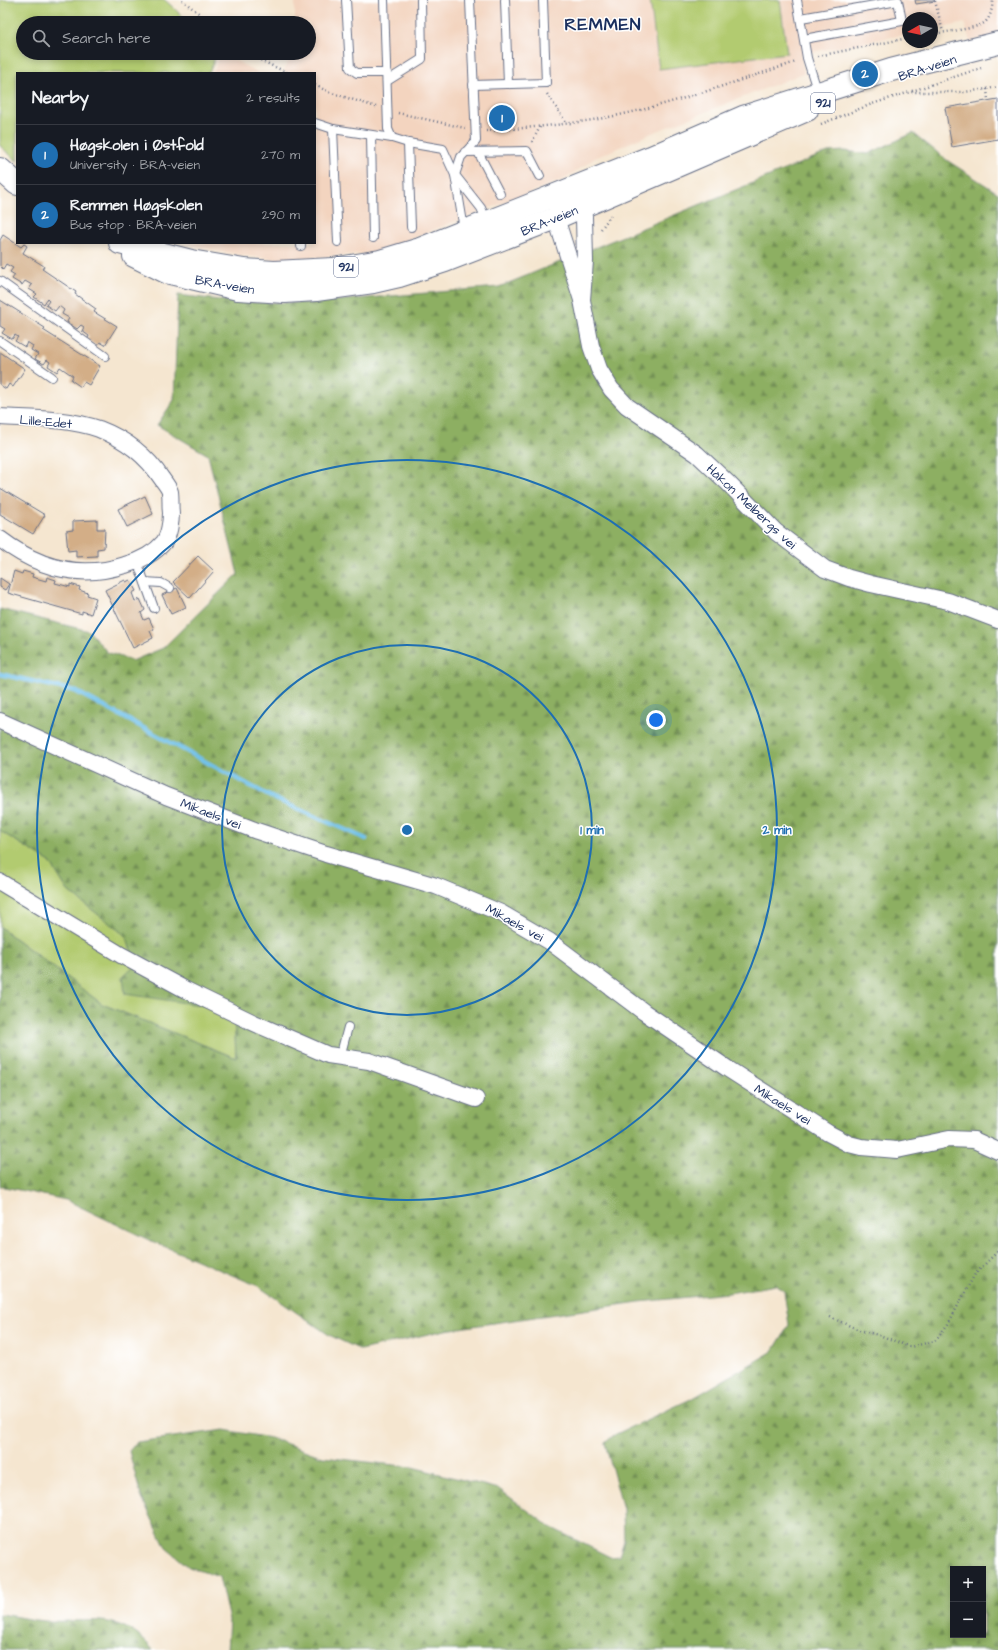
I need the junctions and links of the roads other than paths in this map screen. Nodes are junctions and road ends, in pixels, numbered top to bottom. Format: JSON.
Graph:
{"nodes":[{"id":1,"x":346,"y":0,"type":"edge"},
{"id":2,"x":384,"y":0,"type":"edge"},
{"id":3,"x":421,"y":0,"type":"edge"},
{"id":4,"x":470,"y":0,"type":"edge"},
{"id":5,"x":505,"y":0,"type":"edge"},
{"id":6,"x":543,"y":0,"type":"edge"},
{"id":7,"x":797,"y":0,"type":"edge"},
{"id":8,"x":801,"y":18,"type":"junction"},
{"id":9,"x":804,"y":39,"type":"junction"},
{"id":10,"x":998,"y":43,"type":"edge"},
{"id":11,"x":387,"y":77,"type":"junction"},
{"id":12,"x":508,"y":84,"type":"junction"},
{"id":13,"x":474,"y":85,"type":"junction"},
{"id":14,"x":820,"y":98,"type":"junction"},
{"id":15,"x":316,"y":123,"type":"edge"},
{"id":16,"x":333,"y":129,"type":"junction"},
{"id":17,"x":371,"y":135,"type":"junction"},
{"id":18,"x":392,"y":138,"type":"junction"},
{"id":19,"x":408,"y":143,"type":"junction"},
{"id":20,"x":465,"y":152,"type":"junction"},
{"id":21,"x":478,"y":152,"type":"junction"},
{"id":22,"x":0,"y":169,"type":"edge"},
{"id":23,"x":455,"y":175,"type":"junction"},
{"id":24,"x":540,"y":176,"type":"dead end"},
{"id":25,"x":16,"y":183,"type":"edge"},
{"id":26,"x":561,"y":192,"type":"junction"},
{"id":27,"x":500,"y":194,"type":"dead end"},
{"id":28,"x":582,"y":206,"type":"junction"},
{"id":29,"x":556,"y":218,"type":"junction"},
{"id":30,"x":411,"y":227,"type":"dead end"},
{"id":31,"x":480,"y":235,"type":"junction"},
{"id":32,"x":372,"y":238,"type":"dead end"},
{"id":33,"x":338,"y":242,"type":"dead end"},
{"id":34,"x":114,"y":244,"type":"edge"},
{"id":35,"x":124,"y":244,"type":"edge"},
{"id":36,"x":0,"y":281,"type":"edge"},
{"id":37,"x":582,"y":300,"type":"junction"},
{"id":38,"x":0,"y":341,"type":"edge"},
{"id":39,"x":105,"y":356,"type":"dead end"},
{"id":40,"x":52,"y":377,"type":"dead end"},
{"id":41,"x":0,"y":417,"type":"edge"},
{"id":42,"x":0,"y":540,"type":"edge"},
{"id":43,"x":137,"y":561,"type":"junction"},
{"id":44,"x":145,"y":582,"type":"junction"},
{"id":45,"x":170,"y":588,"type":"dead end"},
{"id":46,"x":154,"y":608,"type":"dead end"},
{"id":47,"x":998,"y":620,"type":"edge"},
{"id":48,"x":0,"y":721,"type":"edge"},
{"id":49,"x":0,"y":882,"type":"edge"},
{"id":50,"x":348,"y":1027,"type":"dead end"},
{"id":51,"x":340,"y":1057,"type":"junction"},
{"id":52,"x":476,"y":1099,"type":"dead end"},
{"id":53,"x":998,"y":1150,"type":"edge"}],
"edges":[{"from":1,"to":11,"type":"lane"},
{"from":2,"to":11,"type":"lane"},
{"from":3,"to":11,"type":"lane"},
{"from":4,"to":13,"type":"lane"},
{"from":5,"to":12,"type":"lane"},
{"from":6,"to":12,"type":"lane"},
{"from":7,"to":8,"type":"lane"},
{"from":8,"to":9,"type":"lane"},
{"from":8,"to":9,"type":"lane"},
{"from":9,"to":14,"type":"lane"},
{"from":10,"to":14,"type":"main road","name":"BRA-veien","number":"921"},
{"from":11,"to":18,"type":"lane"},
{"from":12,"to":13,"type":"lane"},
{"from":13,"to":20,"type":"lane"},
{"from":14,"to":26,"type":"main road","name":"BRA-veien","number":"921"},
{"from":14,"to":28,"type":"main road","name":"BRA-veien","number":"921"},
{"from":15,"to":16,"type":"lane"},
{"from":16,"to":17,"type":"lane"},
{"from":16,"to":33,"type":"lane"},
{"from":17,"to":18,"type":"lane"},
{"from":17,"to":32,"type":"lane"},
{"from":18,"to":19,"type":"lane"},
{"from":19,"to":23,"type":"lane"},
{"from":19,"to":30,"type":"lane"},
{"from":20,"to":21,"type":"lane"},
{"from":20,"to":23,"type":"lane"},
{"from":21,"to":24,"type":"lane"},
{"from":21,"to":27,"type":"lane"},
{"from":22,"to":25,"type":"main road"},
{"from":23,"to":31,"type":"lane"},
{"from":23,"to":31,"type":"lane"},
{"from":26,"to":28,"type":"street"},
{"from":26,"to":29,"type":"street"},
{"from":26,"to":31,"type":"main road","name":"BRA-veien","number":"921"},
{"from":28,"to":29,"type":"main road","name":"BRA-veien","number":"921"},
{"from":28,"to":37,"type":"street"},
{"from":29,"to":31,"type":"main road","name":"BRA-veien","number":"921"},
{"from":29,"to":37,"type":"street"},
{"from":31,"to":34,"type":"main road","name":"BRA-veien","number":"921"},
{"from":31,"to":35,"type":"main road","name":"BRA-veien","number":"921"},
{"from":36,"to":39,"type":"lane"},
{"from":37,"to":47,"type":"street","name":"Håkon Melbergs vei"},
{"from":38,"to":40,"type":"lane"},
{"from":41,"to":43,"type":"street","name":"Lille-Edet"},
{"from":42,"to":43,"type":"street","name":"Lille-Edet"},
{"from":43,"to":44,"type":"lane"},
{"from":44,"to":45,"type":"lane"},
{"from":44,"to":46,"type":"lane"},
{"from":48,"to":53,"type":"street","name":"Mikaels vei"},
{"from":49,"to":51,"type":"street"},
{"from":50,"to":51,"type":"lane"},
{"from":51,"to":52,"type":"street"}]}
